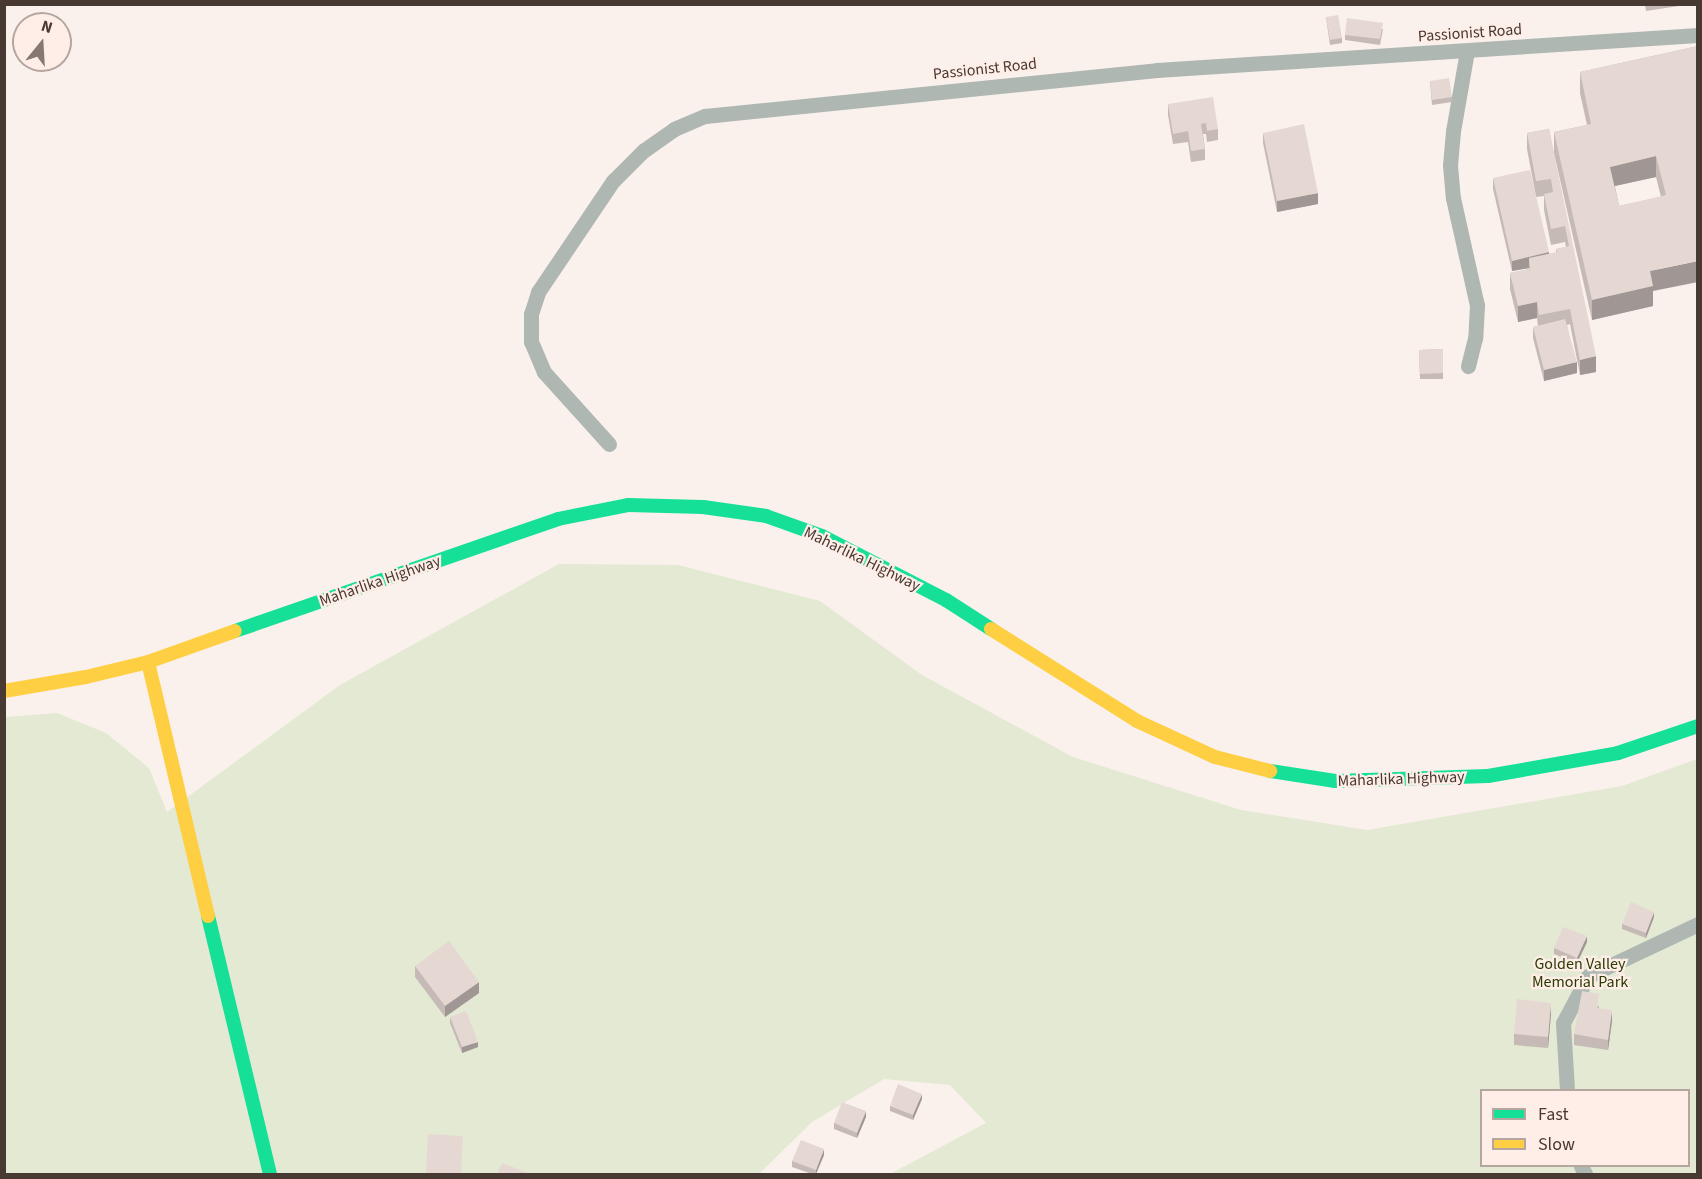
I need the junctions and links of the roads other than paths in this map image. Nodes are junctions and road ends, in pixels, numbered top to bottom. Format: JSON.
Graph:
{"nodes":[{"id":1,"x":1698,"y":34,"type":"edge"},
{"id":2,"x":1467,"y":51,"type":"junction"},
{"id":3,"x":1468,"y":366,"type":"dead end"},
{"id":4,"x":609,"y":444,"type":"dead end"},
{"id":5,"x":148,"y":662,"type":"junction"},
{"id":6,"x":4,"y":691,"type":"edge"},
{"id":7,"x":1698,"y":726,"type":"edge"},
{"id":8,"x":1698,"y":924,"type":"edge"},
{"id":9,"x":1567,"y":1089,"type":"edge"},
{"id":10,"x":270,"y":1174,"type":"edge"}],
"edges":[{"from":1,"to":2,"type":"lane","name":"Passionist Road"},
{"from":2,"to":3,"type":"lane"},
{"from":2,"to":4,"type":"lane","name":"Passionist Road"},
{"from":5,"to":6,"type":"main road","name":"Maharlika Highway"},
{"from":5,"to":7,"type":"main road","name":"Maharlika Highway"},
{"from":5,"to":10,"type":"main road"},
{"from":8,"to":9,"type":"lane"}]}
